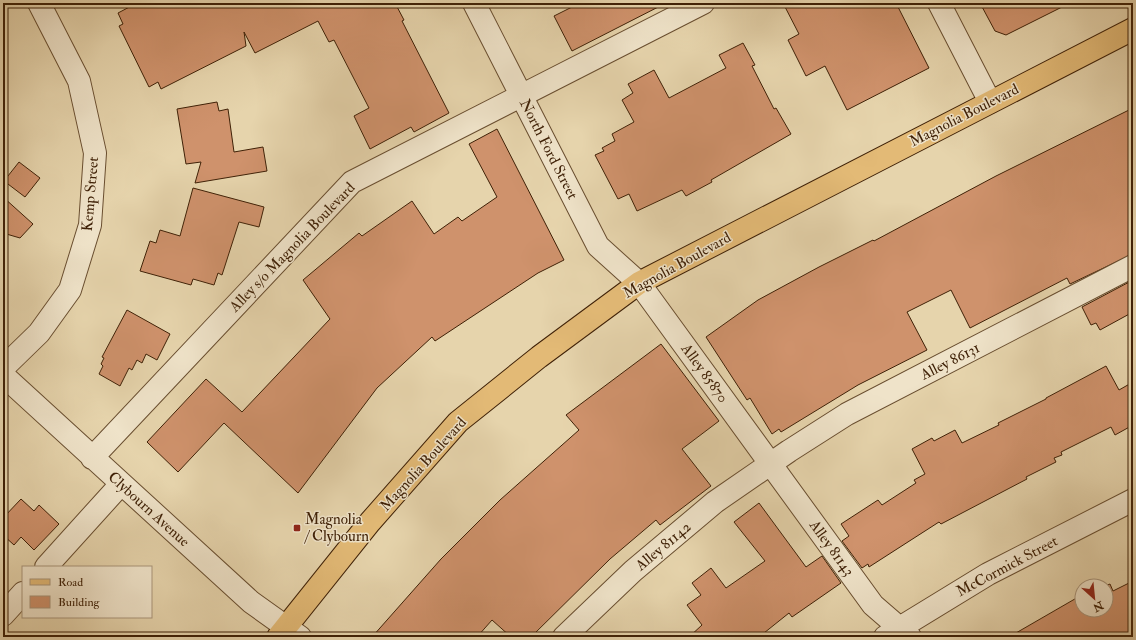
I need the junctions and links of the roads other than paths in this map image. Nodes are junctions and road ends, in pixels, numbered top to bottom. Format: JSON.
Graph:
{"nodes":[{"id":1,"x":39,"y":3,"type":"edge"},
{"id":2,"x":474,"y":3,"type":"edge"},
{"id":3,"x":703,"y":3,"type":"edge"},
{"id":4,"x":939,"y":3,"type":"edge"},
{"id":5,"x":1133,"y":29,"type":"edge"},
{"id":6,"x":521,"y":96,"type":"junction"},
{"id":7,"x":990,"y":102,"type":"junction"},
{"id":8,"x":1133,"y":266,"type":"edge"},
{"id":9,"x":639,"y":283,"type":"junction"},
{"id":10,"x":3,"y":368,"type":"edge"},
{"id":11,"x":3,"y":375,"type":"edge"},
{"id":12,"x":92,"y":458,"type":"junction"},
{"id":13,"x":770,"y":463,"type":"junction"},
{"id":14,"x":120,"y":484,"type":"junction"},
{"id":15,"x":1133,"y":500,"type":"edge"},
{"id":16,"x":47,"y":566,"type":"edge"},
{"id":17,"x":22,"y":594,"type":"edge"},
{"id":18,"x":3,"y":615,"type":"edge"},
{"id":19,"x":288,"y":634,"type":"edge"},
{"id":20,"x":898,"y":634,"type":"edge"},
{"id":21,"x":564,"y":637,"type":"edge"}],
"edges":[{"from":1,"to":10,"type":"street","name":"Kemp Street"},
{"from":2,"to":6,"type":"street","name":"North Ford Street"},
{"from":3,"to":6,"type":"street","name":"Alley s/o Magnolia Boulevard"},
{"from":4,"to":7,"type":"street"},
{"from":5,"to":7,"type":"main road","name":"Magnolia Boulevard"},
{"from":6,"to":9,"type":"street","name":"North Ford Street"},
{"from":6,"to":12,"type":"street","name":"Alley s/o Magnolia Boulevard"},
{"from":7,"to":9,"type":"main road","name":"Magnolia Boulevard"},
{"from":8,"to":13,"type":"street","name":"Alley 86131"},
{"from":9,"to":13,"type":"street","name":"Alley 85870"},
{"from":9,"to":19,"type":"main road","name":"Magnolia Boulevard"},
{"from":11,"to":12,"type":"street","name":"Clybourn Avenue"},
{"from":12,"to":14,"type":"street","name":"Clybourn Avenue"},
{"from":13,"to":20,"type":"street","name":"Alley 81143"},
{"from":13,"to":21,"type":"street","name":"Alley 81142"},
{"from":14,"to":16,"type":"street"},
{"from":14,"to":19,"type":"street","name":"Clybourn Avenue"},
{"from":15,"to":20,"type":"street","name":"McCormick Street"},
{"from":17,"to":18,"type":"street"}]}
